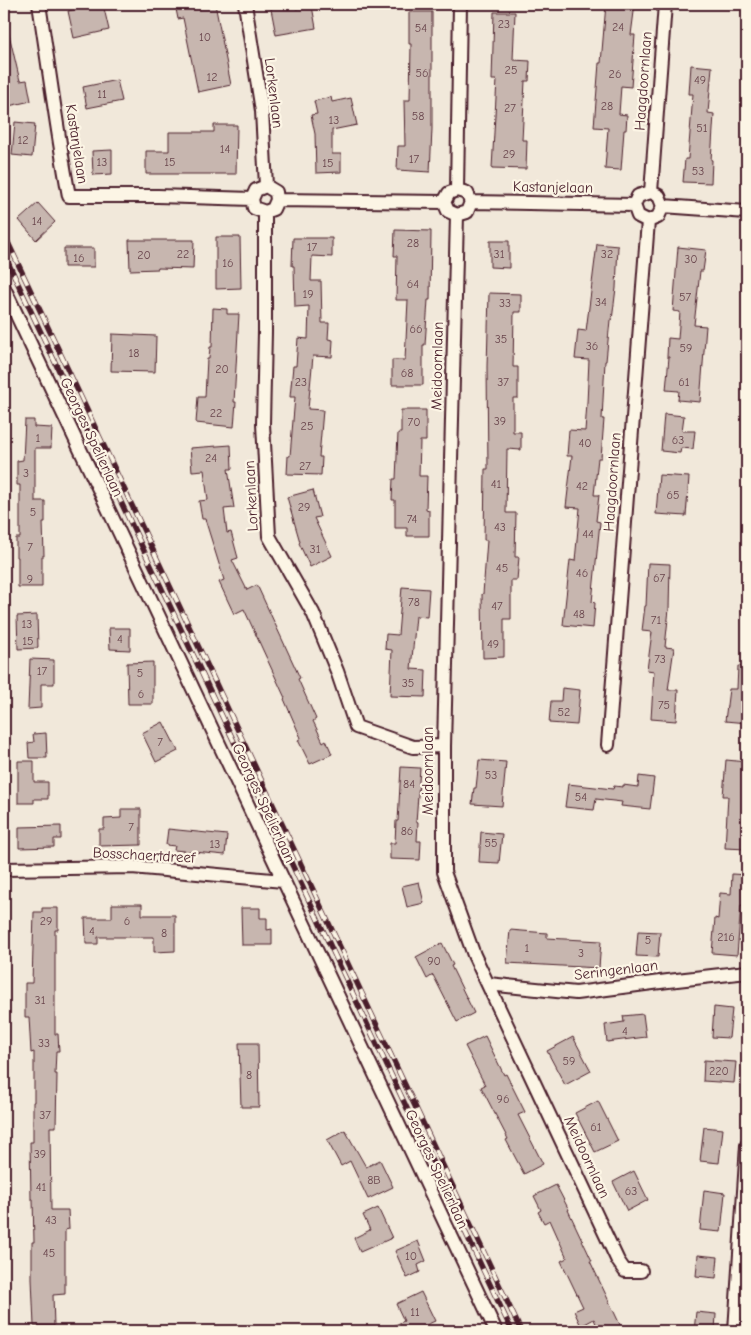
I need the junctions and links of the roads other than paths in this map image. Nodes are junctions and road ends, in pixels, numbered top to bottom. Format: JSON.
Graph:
{"nodes":[{"id":1,"x":39,"y":4,"type":"edge"},
{"id":2,"x":245,"y":4,"type":"edge"},
{"id":3,"x":460,"y":4,"type":"edge"},
{"id":4,"x":665,"y":4,"type":"edge"},
{"id":5,"x":266,"y":186,"type":"junction"},
{"id":6,"x":457,"y":190,"type":"junction"},
{"id":7,"x":651,"y":192,"type":"junction"},
{"id":8,"x":252,"y":199,"type":"junction"},
{"id":9,"x":278,"y":200,"type":"junction"},
{"id":10,"x":444,"y":202,"type":"junction"},
{"id":11,"x":471,"y":202,"type":"junction"},
{"id":12,"x":634,"y":205,"type":"junction"},
{"id":13,"x":663,"y":206,"type":"junction"},
{"id":14,"x":265,"y":212,"type":"junction"},
{"id":15,"x":747,"y":212,"type":"edge"},
{"id":16,"x":458,"y":216,"type":"junction"},
{"id":17,"x":648,"y":221,"type":"junction"},
{"id":18,"x":4,"y":288,"type":"edge"},
{"id":19,"x":608,"y":745,"type":"dead end"},
{"id":20,"x":444,"y":746,"type":"junction"},
{"id":21,"x":4,"y":869,"type":"edge"},
{"id":22,"x":283,"y":881,"type":"junction"},
{"id":23,"x":747,"y":972,"type":"edge"},
{"id":24,"x":488,"y":984,"type":"junction"},
{"id":25,"x":747,"y":1145,"type":"edge"},
{"id":26,"x":641,"y":1271,"type":"dead end"},
{"id":27,"x":496,"y":1331,"type":"edge"},
{"id":28,"x":735,"y":1331,"type":"edge"}],
"edges":[{"from":1,"to":8,"type":"street","name":"Kastanjelaan"},
{"from":2,"to":5,"type":"street","name":"Lorkenlaan"},
{"from":3,"to":6,"type":"street"},
{"from":4,"to":7,"type":"street","name":"Haagdoornlaan"},
{"from":5,"to":8,"type":"street"},
{"from":5,"to":9,"type":"street"},
{"from":6,"to":10,"type":"street"},
{"from":6,"to":11,"type":"street"},
{"from":7,"to":12,"type":"street"},
{"from":7,"to":13,"type":"street"},
{"from":8,"to":14,"type":"street"},
{"from":9,"to":10,"type":"street"},
{"from":9,"to":14,"type":"street"},
{"from":10,"to":16,"type":"street"},
{"from":11,"to":12,"type":"street","name":"Kastanjelaan"},
{"from":11,"to":16,"type":"street"},
{"from":12,"to":17,"type":"street"},
{"from":13,"to":15,"type":"street"},
{"from":13,"to":17,"type":"street"},
{"from":14,"to":20,"type":"street","name":"Lorkenlaan"},
{"from":16,"to":20,"type":"street","name":"Meidoornlaan"},
{"from":17,"to":19,"type":"street","name":"Haagdoornlaan"},
{"from":18,"to":22,"type":"street","name":"Georges Spelierlaan"},
{"from":20,"to":24,"type":"street","name":"Meidoornlaan"},
{"from":21,"to":22,"type":"street","name":"Bosschaertdreef"},
{"from":22,"to":27,"type":"street","name":"Georges Spelierlaan"},
{"from":23,"to":24,"type":"street","name":"Seringenlaan"},
{"from":24,"to":26,"type":"street","name":"Meidoornlaan"},
{"from":25,"to":28,"type":"street"}]}
